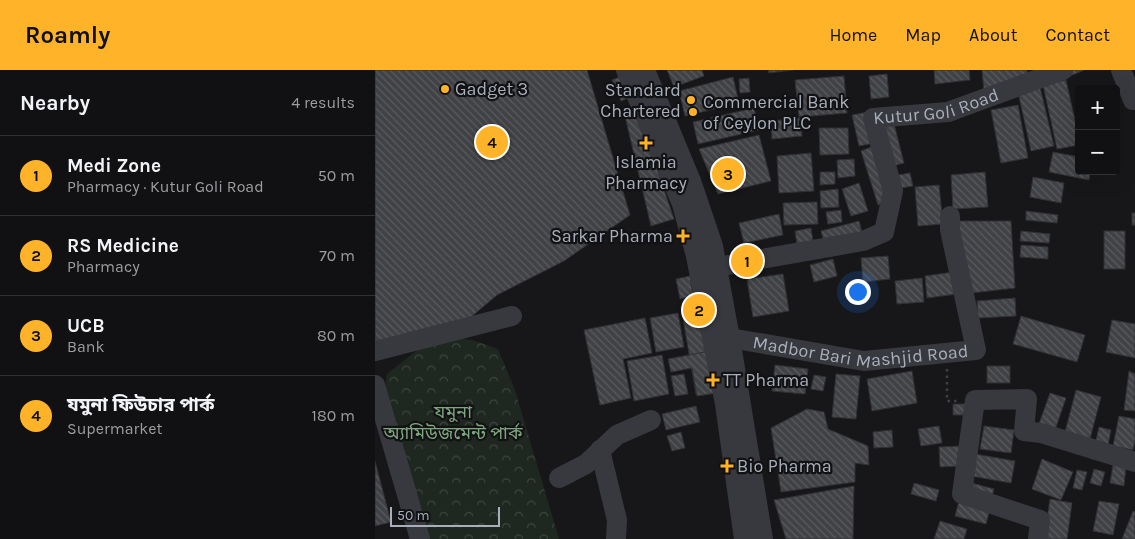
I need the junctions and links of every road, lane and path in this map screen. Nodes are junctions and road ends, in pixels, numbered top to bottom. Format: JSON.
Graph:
{"nodes":[{"id":1,"x":626,"y":70,"type":"edge"},
{"id":2,"x":645,"y":70,"type":"edge"},
{"id":3,"x":1063,"y":70,"type":"edge"},
{"id":4,"x":1121,"y":70,"type":"edge"},
{"id":5,"x":1135,"y":100,"type":"edge"},
{"id":6,"x":950,"y":216,"type":"dead end"},
{"id":7,"x":728,"y":265,"type":"dead end"},
{"id":8,"x":512,"y":316,"type":"dead end"},
{"id":9,"x":731,"y":338,"type":"junction"},
{"id":10,"x":375,"y":351,"type":"edge"},
{"id":11,"x":946,"y":353,"type":"junction"},
{"id":12,"x":375,"y":385,"type":"edge"},
{"id":13,"x":975,"y":400,"type":"junction"},
{"id":14,"x":651,"y":420,"type":"dead end"},
{"id":15,"x":600,"y":450,"type":"junction"},
{"id":16,"x":1135,"y":462,"type":"edge"},
{"id":17,"x":559,"y":478,"type":"dead end"},
{"id":18,"x":420,"y":539,"type":"edge"},
{"id":19,"x":616,"y":539,"type":"edge"},
{"id":20,"x":744,"y":539,"type":"edge"},
{"id":21,"x":763,"y":539,"type":"edge"},
{"id":22,"x":1038,"y":539,"type":"edge"}],
"edges":[{"from":1,"to":20,"type":"street"},
{"from":2,"to":9,"type":"street"},
{"from":3,"to":7,"type":"street","name":"Kutur Goli Road"},
{"from":4,"to":5,"type":"street"},
{"from":6,"to":11,"type":"street","name":"Madbor Bari Mashjid Road"},
{"from":8,"to":10,"type":"street"},
{"from":9,"to":11,"type":"street","name":"Madbor Bari Mashjid Road"},
{"from":9,"to":21,"type":"street"},
{"from":11,"to":13,"type":"path"},
{"from":12,"to":18,"type":"street"},
{"from":13,"to":16,"type":"street"},
{"from":13,"to":22,"type":"street"},
{"from":14,"to":15,"type":"street"},
{"from":15,"to":17,"type":"street"},
{"from":15,"to":19,"type":"street"}]}
